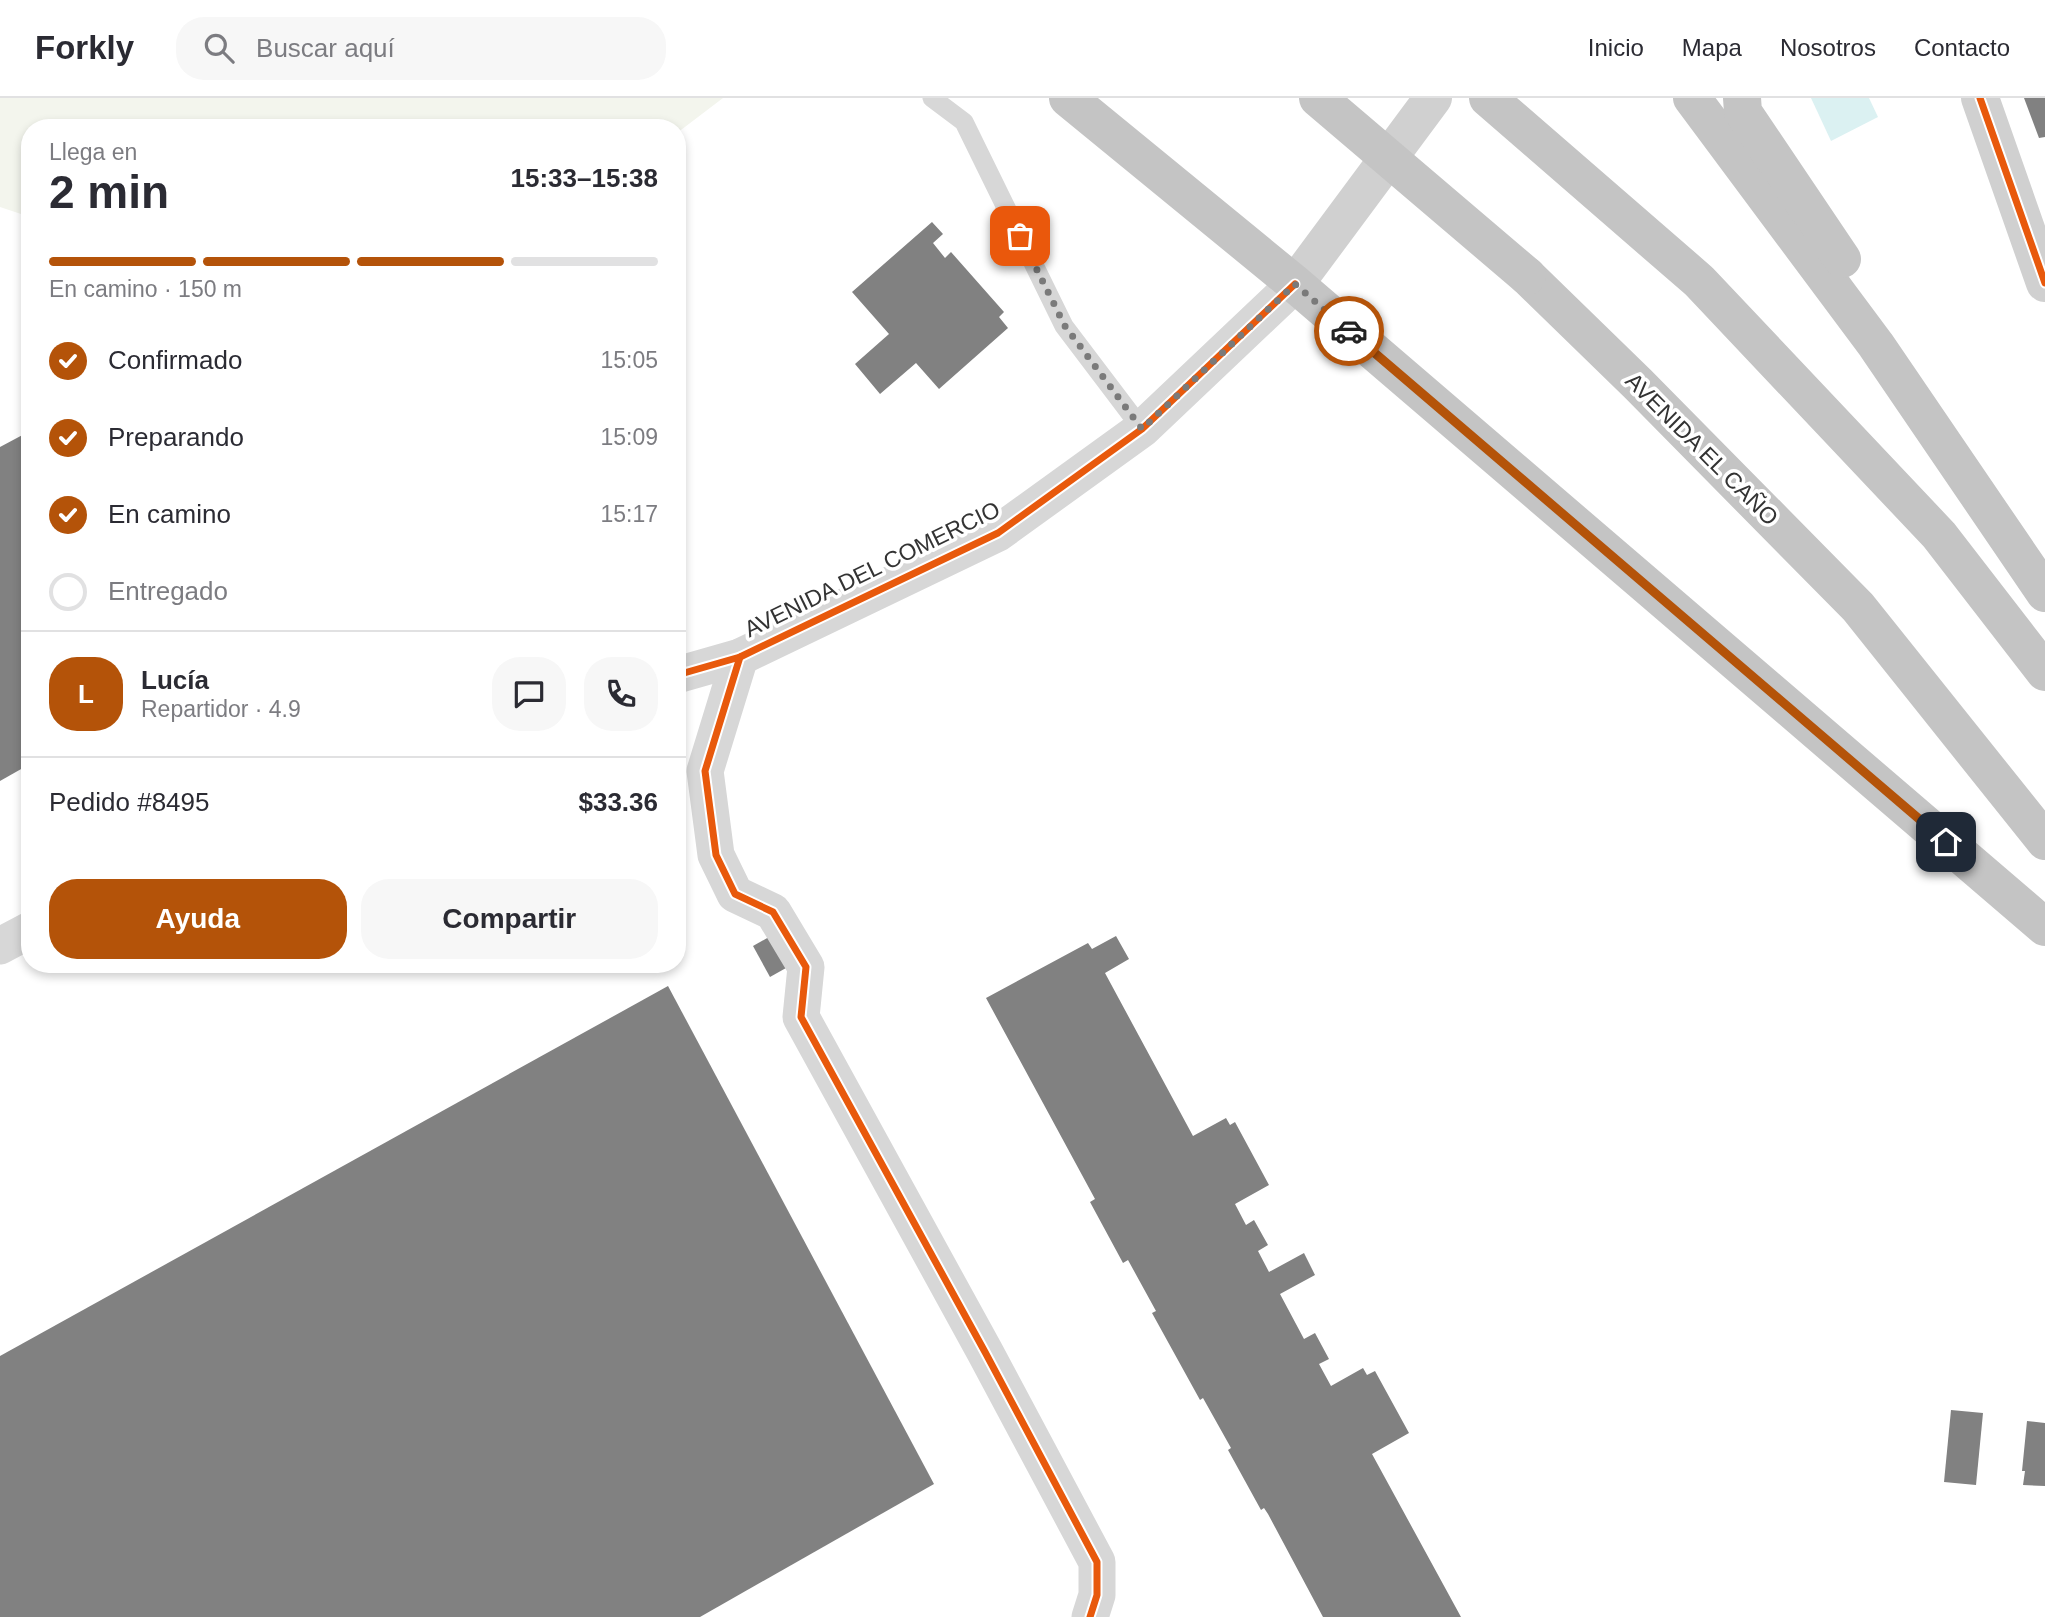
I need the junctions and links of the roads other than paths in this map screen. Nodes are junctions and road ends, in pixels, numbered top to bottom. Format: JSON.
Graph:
{"nodes":[{"id":1,"x":932,"y":98,"type":"edge"},
{"id":2,"x":1068,"y":98,"type":"edge"},
{"id":3,"x":1318,"y":98,"type":"edge"},
{"id":4,"x":1433,"y":98,"type":"edge"},
{"id":5,"x":1488,"y":98,"type":"edge"},
{"id":6,"x":1692,"y":98,"type":"edge"},
{"id":7,"x":1742,"y":98,"type":"edge"},
{"id":8,"x":1980,"y":98,"type":"edge"},
{"id":9,"x":2045,"y":283,"type":"edge"},
{"id":10,"x":1295,"y":284,"type":"junction"},
{"id":11,"x":1876,"y":345,"type":"junction"},
{"id":12,"x":1142,"y":429,"type":"junction"},
{"id":13,"x":2045,"y":593,"type":"edge"},
{"id":14,"x":740,"y":657,"type":"junction"},
{"id":15,"x":686,"y":672,"type":"edge"},
{"id":16,"x":2045,"y":672,"type":"edge"},
{"id":17,"x":2045,"y":841,"type":"edge"},
{"id":18,"x":2045,"y":927,"type":"edge"},
{"id":19,"x":21,"y":935,"type":"edge"},
{"id":20,"x":0,"y":946,"type":"edge"},
{"id":21,"x":1090,"y":1617,"type":"edge"}],
"edges":[{"from":1,"to":12,"type":"lane"},
{"from":2,"to":10,"type":"highway"},
{"from":3,"to":17,"type":"highway","name":"AVENIDA EL CAÑO","bridge":true},
{"from":4,"to":10,"type":"main road"},
{"from":5,"to":16,"type":"highway"},
{"from":6,"to":11,"type":"highway"},
{"from":7,"to":11,"type":"highway"},
{"from":8,"to":9,"type":"main road"},
{"from":10,"to":12,"type":"street","name":"AVENIDA DEL COMERCIO"},
{"from":10,"to":18,"type":"highway"},
{"from":11,"to":13,"type":"highway"},
{"from":12,"to":14,"type":"street","name":"AVENIDA DEL COMERCIO"},
{"from":14,"to":15,"type":"street","name":"AVENIDA DEL COMERCIO"},
{"from":14,"to":21,"type":"street"},
{"from":19,"to":20,"type":"street"}]}
